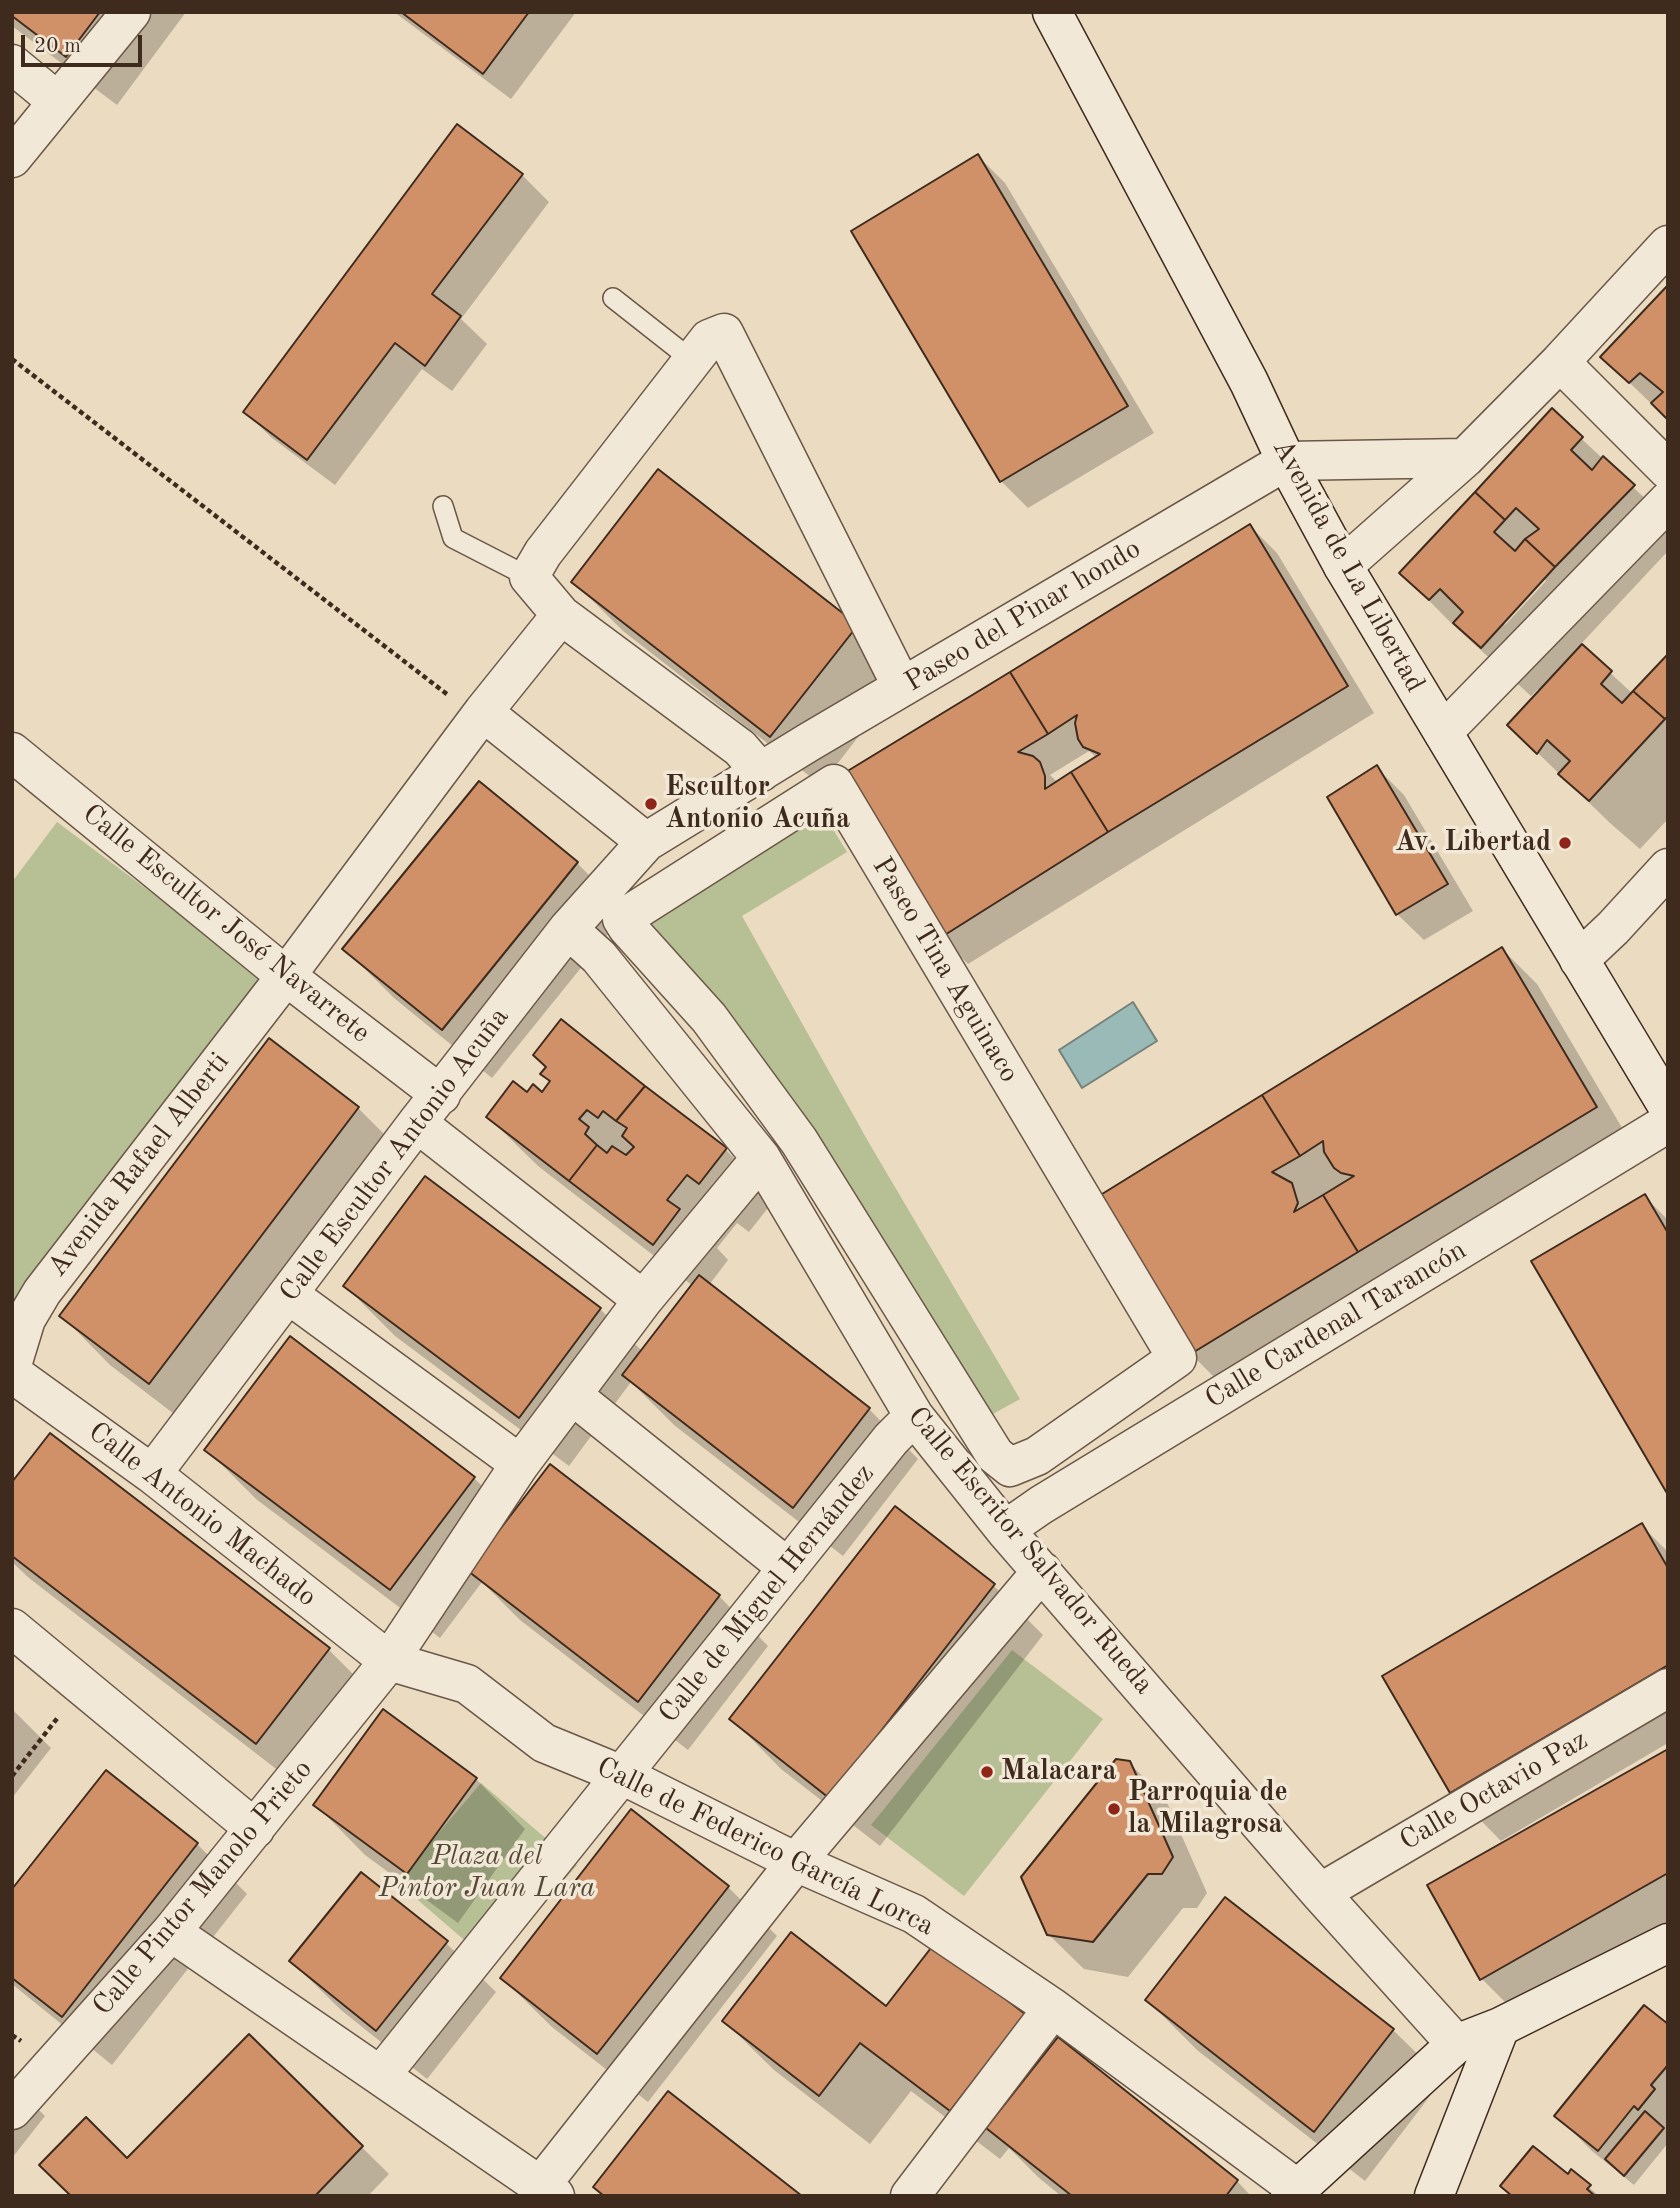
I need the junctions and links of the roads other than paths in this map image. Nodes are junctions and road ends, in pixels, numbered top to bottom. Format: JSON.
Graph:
{"nodes":[{"id":1,"x":131,"y":12,"type":"edge"},
{"id":2,"x":1052,"y":12,"type":"edge"},
{"id":3,"x":12,"y":64,"type":"edge"},
{"id":4,"x":57,"y":101,"type":"junction"},
{"id":5,"x":16,"y":146,"type":"edge"},
{"id":6,"x":1668,"y":245,"type":"edge"},
{"id":7,"x":613,"y":298,"type":"dead end"},
{"id":8,"x":693,"y":361,"type":"junction"},
{"id":9,"x":1560,"y":362,"type":"junction"},
{"id":10,"x":1465,"y":458,"type":"junction"},
{"id":11,"x":1286,"y":461,"type":"junction"},
{"id":12,"x":1668,"y":470,"type":"edge"},
{"id":13,"x":1668,"y":500,"type":"edge"},
{"id":14,"x":443,"y":506,"type":"dead end"},
{"id":15,"x":1343,"y":566,"type":"junction"},
{"id":16,"x":529,"y":577,"type":"junction"},
{"id":17,"x":561,"y":615,"type":"junction"},
{"id":18,"x":902,"y":687,"type":"junction"},
{"id":19,"x":483,"y":712,"type":"junction"},
{"id":20,"x":1443,"y":732,"type":"junction"},
{"id":21,"x":12,"y":752,"type":"edge"},
{"id":22,"x":761,"y":772,"type":"junction"},
{"id":23,"x":646,"y":842,"type":"junction"},
{"id":24,"x":1668,"y":868,"type":"edge"},
{"id":25,"x":568,"y":929,"type":"junction"},
{"id":26,"x":1579,"y":960,"type":"junction"},
{"id":27,"x":286,"y":976,"type":"junction"},
{"id":28,"x":441,"y":1095,"type":"junction"},
{"id":29,"x":1668,"y":1107,"type":"edge"},
{"id":30,"x":417,"y":1123,"type":"junction"},
{"id":31,"x":1668,"y":1123,"type":"edge"},
{"id":32,"x":761,"y":1158,"type":"junction"},
{"id":33,"x":288,"y":1294,"type":"junction"},
{"id":34,"x":643,"y":1300,"type":"junction"},
{"id":35,"x":16,"y":1382,"type":"edge"},
{"id":36,"x":572,"y":1395,"type":"junction"},
{"id":37,"x":914,"y":1416,"type":"junction"},
{"id":38,"x":1037,"y":1456,"type":"joint"},
{"id":39,"x":520,"y":1464,"type":"junction"},
{"id":40,"x":152,"y":1474,"type":"junction"},
{"id":41,"x":1005,"y":1530,"type":"junction"},
{"id":42,"x":788,"y":1568,"type":"junction"},
{"id":43,"x":1042,"y":1571,"type":"junction"},
{"id":44,"x":12,"y":1628,"type":"edge"},
{"id":45,"x":389,"y":1661,"type":"junction"},
{"id":46,"x":1668,"y":1688,"type":"edge"},
{"id":47,"x":622,"y":1774,"type":"junction"},
{"id":48,"x":255,"y":1829,"type":"junction"},
{"id":49,"x":796,"y":1862,"type":"junction"},
{"id":50,"x":1320,"y":1893,"type":"junction"},
{"id":51,"x":171,"y":1932,"type":"junction"},
{"id":52,"x":1668,"y":1943,"type":"edge"},
{"id":53,"x":1054,"y":2008,"type":"junction"},
{"id":54,"x":1500,"y":2027,"type":"junction"},
{"id":55,"x":1456,"y":2044,"type":"junction"},
{"id":56,"x":381,"y":2075,"type":"junction"},
{"id":57,"x":12,"y":2110,"type":"edge"},
{"id":58,"x":548,"y":2190,"type":"edge"},
{"id":59,"x":1301,"y":2193,"type":"edge"},
{"id":60,"x":910,"y":2196,"type":"edge"},
{"id":61,"x":1434,"y":2196,"type":"edge"}],
"edges":[{"from":1,"to":4,"type":"street"},
{"from":2,"to":11,"type":"street","name":"Avenida de La Libertad"},
{"from":3,"to":4,"type":"street"},
{"from":4,"to":5,"type":"street"},
{"from":6,"to":9,"type":"street"},
{"from":7,"to":8,"type":"lane"},
{"from":8,"to":16,"type":"street"},
{"from":8,"to":18,"type":"street"},
{"from":9,"to":10,"type":"street"},
{"from":9,"to":12,"type":"street"},
{"from":10,"to":11,"type":"street"},
{"from":10,"to":15,"type":"street"},
{"from":11,"to":15,"type":"street","name":"Avenida de La Libertad"},
{"from":11,"to":18,"type":"street","name":"Paseo del Pinar hondo"},
{"from":13,"to":20,"type":"street"},
{"from":14,"to":16,"type":"lane"},
{"from":15,"to":20,"type":"street","name":"Avenida de La Libertad"},
{"from":16,"to":17,"type":"street"},
{"from":17,"to":19,"type":"street","name":"Avenida Rafael Alberti"},
{"from":17,"to":22,"type":"street"},
{"from":18,"to":22,"type":"street","name":"Paseo del Pinar hondo"},
{"from":19,"to":23,"type":"street"},
{"from":19,"to":27,"type":"street","name":"Avenida Rafael Alberti"},
{"from":20,"to":26,"type":"street","name":"Avenida de La Libertad"},
{"from":21,"to":27,"type":"street","name":"Calle Escultor José Navarrete"},
{"from":22,"to":23,"type":"street","name":"Paseo del Pinar hondo"},
{"from":23,"to":25,"type":"street","name":"Calle Escultor Antonio Acuña"},
{"from":24,"to":26,"type":"street"},
{"from":25,"to":28,"type":"street","name":"Calle Escultor Antonio Acuña"},
{"from":25,"to":32,"type":"street","name":"Calle Escritor Salvador Rueda"},
{"from":26,"to":29,"type":"street","name":"Avenida de La Libertad"},
{"from":27,"to":28,"type":"street","name":"Calle Escultor José Navarrete"},
{"from":27,"to":35,"type":"street","name":"Avenida Rafael Alberti"},
{"from":28,"to":30,"type":"street","name":"Calle Escultor Antonio Acuña"},
{"from":30,"to":33,"type":"street","name":"Calle Escultor Antonio Acuña"},
{"from":30,"to":34,"type":"street"},
{"from":31,"to":41,"type":"street","name":"Calle Cardenal Tarancón"},
{"from":32,"to":34,"type":"street","name":"Calle Pintor Manolo Prieto"},
{"from":32,"to":37,"type":"street","name":"Calle Escritor Salvador Rueda"},
{"from":33,"to":39,"type":"street"},
{"from":33,"to":40,"type":"street","name":"Calle Escultor Antonio Acuña"},
{"from":34,"to":36,"type":"street","name":"Calle Pintor Manolo Prieto"},
{"from":35,"to":40,"type":"street","name":"Calle Antonio Machado"},
{"from":36,"to":39,"type":"street","name":"Calle Pintor Manolo Prieto"},
{"from":36,"to":42,"type":"street"},
{"from":37,"to":41,"type":"street","name":"Calle Escritor Salvador Rueda"},
{"from":37,"to":42,"type":"street","name":"Calle de Miguel Hernández"},
{"from":38,"to":38,"type":"street","name":"Paseo Tina Aguinaco"},
{"from":39,"to":45,"type":"street","name":"Calle Pintor Manolo Prieto"},
{"from":40,"to":45,"type":"street","name":"Calle Antonio Machado"},
{"from":41,"to":43,"type":"street","name":"Calle Escritor Salvador Rueda"},
{"from":42,"to":47,"type":"street","name":"Calle de Miguel Hernández"},
{"from":43,"to":49,"type":"street"},
{"from":43,"to":50,"type":"street","name":"Calle Escritor Salvador Rueda"},
{"from":44,"to":48,"type":"street"},
{"from":45,"to":47,"type":"street","name":"Calle de Federico García Lorca"},
{"from":45,"to":48,"type":"street","name":"Calle Pintor Manolo Prieto"},
{"from":46,"to":50,"type":"street","name":"Calle Octavio Paz"},
{"from":47,"to":49,"type":"street","name":"Calle de Federico García Lorca"},
{"from":47,"to":56,"type":"street","name":"Calle de Miguel Hernández"},
{"from":48,"to":51,"type":"street","name":"Calle Pintor Manolo Prieto"},
{"from":49,"to":53,"type":"street","name":"Calle de Federico García Lorca"},
{"from":49,"to":58,"type":"street"},
{"from":50,"to":55,"type":"street","name":"Calle Escritor Salvador Rueda"},
{"from":51,"to":56,"type":"street"},
{"from":51,"to":57,"type":"street","name":"Calle Pintor Manolo Prieto"},
{"from":52,"to":54,"type":"street"},
{"from":53,"to":59,"type":"street","name":"Calle de Federico García Lorca"},
{"from":53,"to":60,"type":"street"},
{"from":54,"to":55,"type":"street"},
{"from":54,"to":61,"type":"street"},
{"from":55,"to":59,"type":"street"},
{"from":56,"to":58,"type":"street"}]}
